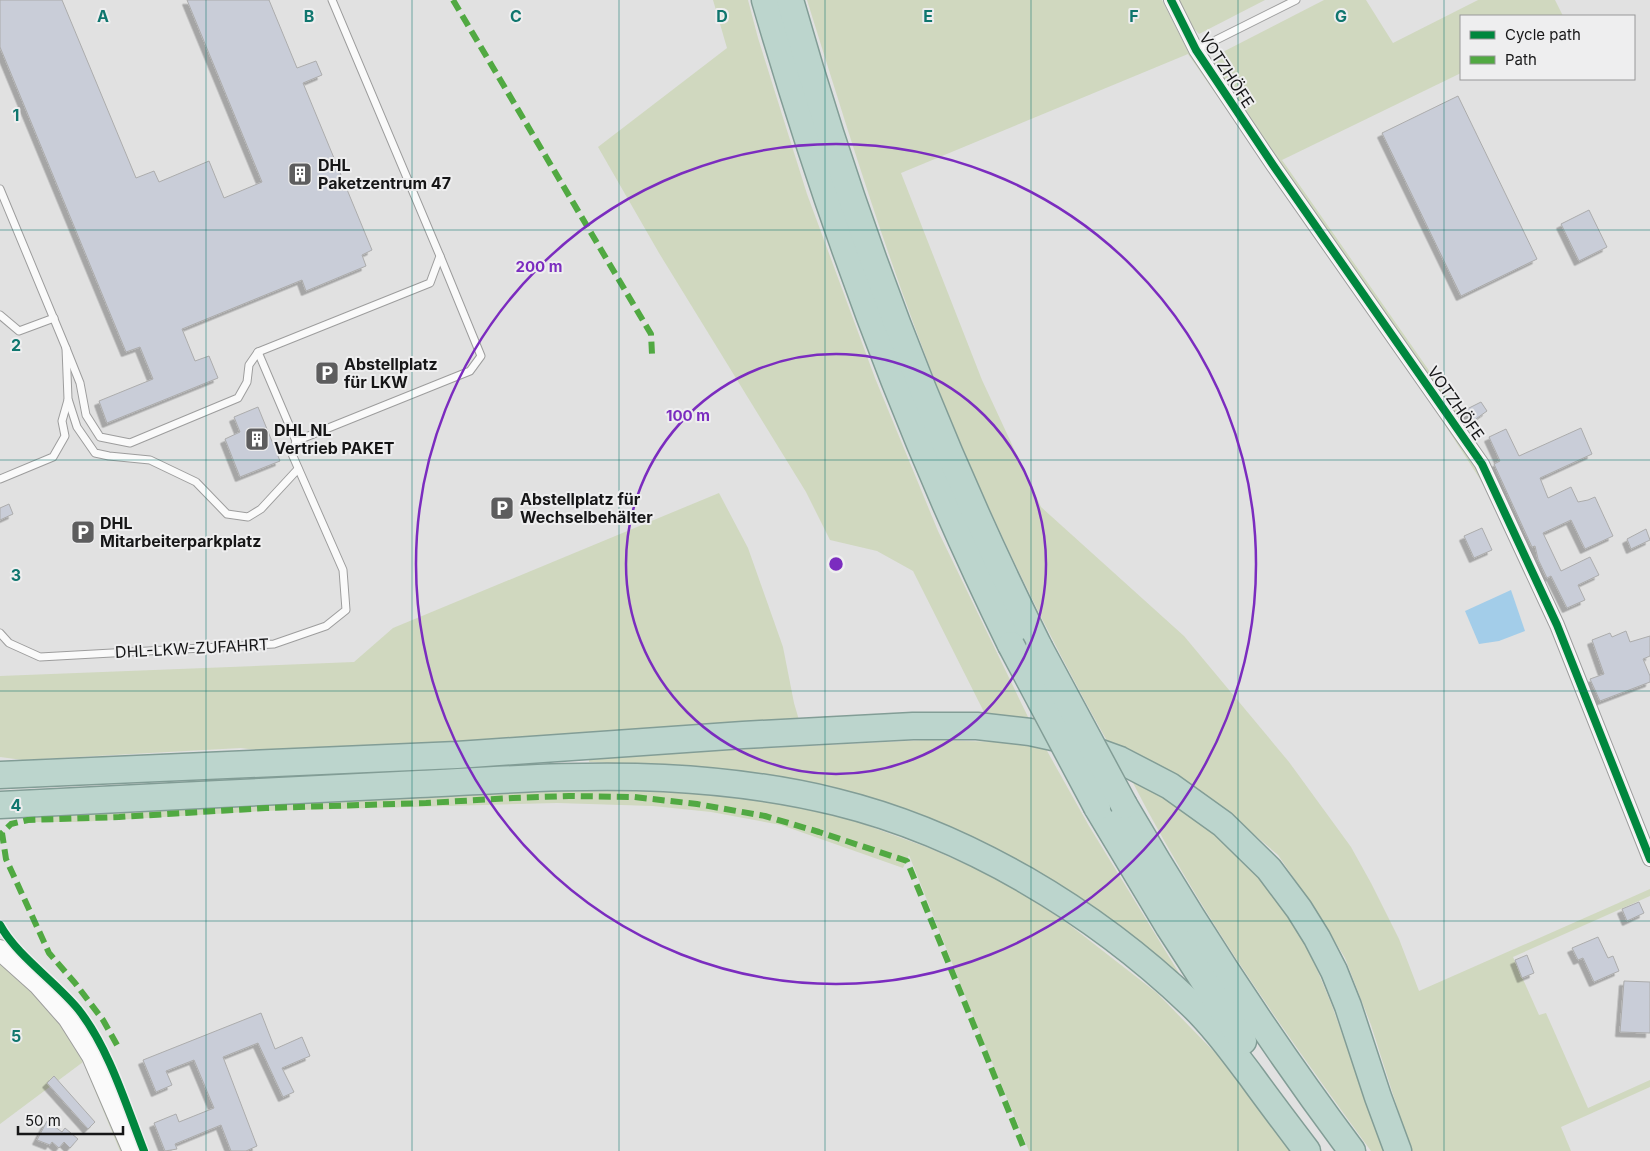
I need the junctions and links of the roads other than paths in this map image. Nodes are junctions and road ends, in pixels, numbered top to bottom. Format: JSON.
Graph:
{"nodes":[{"id":1,"x":332,"y":0,"type":"edge"},
{"id":2,"x":764,"y":0,"type":"edge"},
{"id":3,"x":790,"y":0,"type":"edge"},
{"id":4,"x":1170,"y":0,"type":"edge"},
{"id":5,"x":1296,"y":0,"type":"edge"},
{"id":6,"x":1196,"y":50,"type":"junction"},
{"id":7,"x":0,"y":189,"type":"edge"},
{"id":8,"x":440,"y":256,"type":"junction"},
{"id":9,"x":0,"y":315,"type":"edge"},
{"id":10,"x":54,"y":318,"type":"junction"},
{"id":11,"x":66,"y":348,"type":"junction"},
{"id":12,"x":258,"y":352,"type":"junction"},
{"id":13,"x":68,"y":399,"type":"junction"},
{"id":14,"x":296,"y":441,"type":"junction"},
{"id":15,"x":298,"y":469,"type":"junction"},
{"id":16,"x":0,"y":479,"type":"edge"},
{"id":17,"x":0,"y":633,"type":"edge"},
{"id":18,"x":0,"y":761,"type":"edge"},
{"id":19,"x":42,"y":774,"type":"junction"},
{"id":20,"x":0,"y":775,"type":"edge"},
{"id":21,"x":0,"y":805,"type":"edge"},
{"id":22,"x":1650,"y":859,"type":"edge"},
{"id":23,"x":3,"y":952,"type":"edge"},
{"id":24,"x":133,"y":1151,"type":"edge"},
{"id":25,"x":1307,"y":1151,"type":"edge"},
{"id":26,"x":1322,"y":1151,"type":"edge"},
{"id":27,"x":1352,"y":1151,"type":"edge"},
{"id":28,"x":1398,"y":1151,"type":"edge"}],
"edges":[{"from":1,"to":8,"type":"lane"},
{"from":2,"to":26,"type":"highway","bridge":true},
{"from":3,"to":27,"type":"highway","bridge":true},
{"from":4,"to":6,"type":"street","name":"VOTZHÖFE"},
{"from":5,"to":6,"type":"lane"},
{"from":6,"to":22,"type":"street","name":"VOTZHÖFE"},
{"from":7,"to":10,"type":"lane"},
{"from":8,"to":12,"type":"lane"},
{"from":8,"to":14,"type":"lane"},
{"from":9,"to":10,"type":"lane"},
{"from":10,"to":11,"type":"lane"},
{"from":11,"to":12,"type":"lane"},
{"from":11,"to":13,"type":"lane"},
{"from":12,"to":14,"type":"lane"},
{"from":13,"to":15,"type":"lane"},
{"from":13,"to":16,"type":"lane"},
{"from":14,"to":15,"type":"lane"},
{"from":15,"to":17,"type":"lane","name":"DHL-LKW-ZUFAHRT"},
{"from":18,"to":19,"type":"highway"},
{"from":19,"to":20,"type":"highway"},
{"from":19,"to":28,"type":"highway"},
{"from":21,"to":25,"type":"highway"},
{"from":23,"to":24,"type":"main road"}]}
